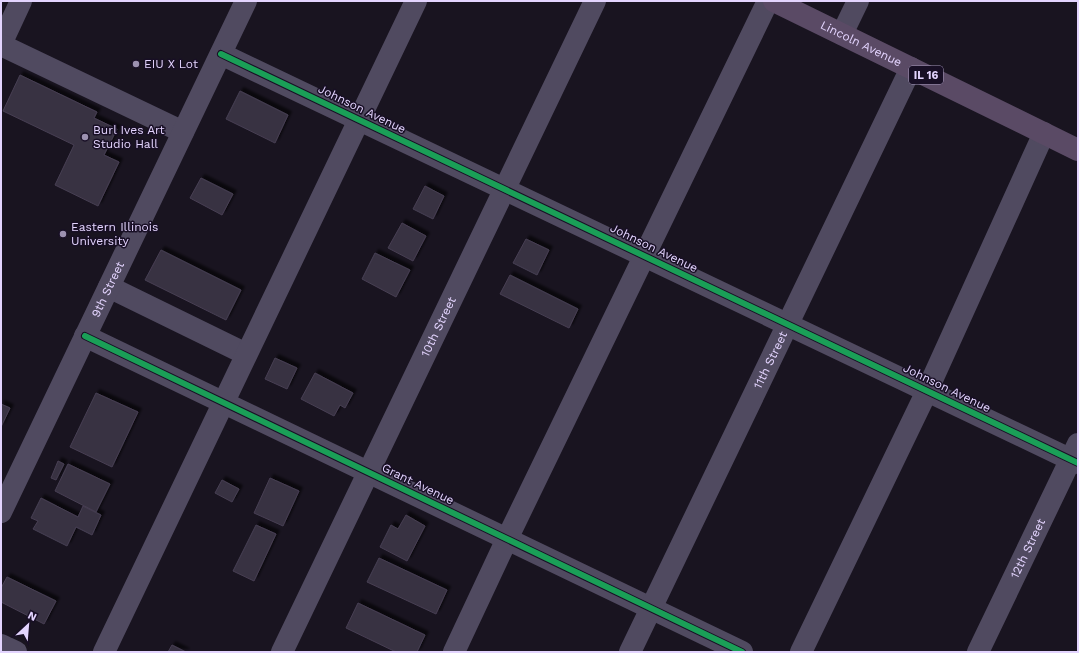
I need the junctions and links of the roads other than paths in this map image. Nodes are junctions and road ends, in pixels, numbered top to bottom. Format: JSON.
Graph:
{"nodes":[{"id":1,"x":21,"y":1,"type":"edge"},
{"id":2,"x":246,"y":1,"type":"edge"},
{"id":3,"x":416,"y":1,"type":"edge"},
{"id":4,"x":595,"y":1,"type":"edge"},
{"id":5,"x":768,"y":1,"type":"edge"},
{"id":6,"x":774,"y":1,"type":"edge"},
{"id":7,"x":858,"y":1,"type":"edge"},
{"id":8,"x":842,"y":34,"type":"junction"},
{"id":9,"x":1,"y":44,"type":"edge"},
{"id":10,"x":221,"y":54,"type":"junction"},
{"id":11,"x":911,"y":68,"type":"junction"},
{"id":12,"x":359,"y":120,"type":"junction"},
{"id":13,"x":183,"y":132,"type":"junction"},
{"id":14,"x":1044,"y":133,"type":"junction"},
{"id":15,"x":1078,"y":150,"type":"edge"},
{"id":16,"x":504,"y":189,"type":"junction"},
{"id":17,"x":645,"y":256,"type":"junction"},
{"id":18,"x":109,"y":287,"type":"junction"},
{"id":19,"x":787,"y":324,"type":"junction"},
{"id":20,"x":85,"y":336,"type":"junction"},
{"id":21,"x":246,"y":354,"type":"junction"},
{"id":22,"x":926,"y":391,"type":"junction"},
{"id":23,"x":223,"y":403,"type":"junction"},
{"id":24,"x":1076,"y":456,"type":"edge"},
{"id":25,"x":368,"y":473,"type":"junction"},
{"id":26,"x":3,"y":503,"type":"edge"},
{"id":27,"x":507,"y":539,"type":"junction"},
{"id":28,"x":651,"y":608,"type":"junction"},
{"id":29,"x":1,"y":644,"type":"edge"},
{"id":30,"x":16,"y":652,"type":"edge"},
{"id":31,"x":104,"y":652,"type":"edge"},
{"id":32,"x":282,"y":652,"type":"edge"},
{"id":33,"x":454,"y":652,"type":"edge"},
{"id":34,"x":630,"y":652,"type":"edge"},
{"id":35,"x":742,"y":652,"type":"edge"},
{"id":36,"x":801,"y":652,"type":"edge"},
{"id":37,"x":978,"y":652,"type":"edge"}],
"edges":[{"from":1,"to":9,"type":"street"},
{"from":2,"to":10,"type":"street","name":"9th Street"},
{"from":3,"to":12,"type":"street"},
{"from":4,"to":16,"type":"street","name":"10th Street"},
{"from":5,"to":17,"type":"street"},
{"from":6,"to":8,"type":"main road","name":"Lincoln Avenue","number":"IL 16"},
{"from":7,"to":8,"type":"street"},
{"from":8,"to":11,"type":"main road","name":"Lincoln Avenue","number":"IL 16"},
{"from":9,"to":13,"type":"street"},
{"from":10,"to":12,"type":"street","name":"Johnson Avenue"},
{"from":10,"to":13,"type":"street","name":"9th Street"},
{"from":11,"to":14,"type":"main road","name":"Lincoln Avenue","number":"IL 16"},
{"from":11,"to":19,"type":"street","name":"11th Street"},
{"from":12,"to":16,"type":"street","name":"Johnson Avenue"},
{"from":12,"to":21,"type":"street"},
{"from":13,"to":18,"type":"street","name":"9th Street"},
{"from":14,"to":15,"type":"main road","name":"Lincoln Avenue","number":"IL 16"},
{"from":14,"to":22,"type":"street"},
{"from":16,"to":17,"type":"street","name":"Johnson Avenue"},
{"from":16,"to":25,"type":"street","name":"10th Street"},
{"from":17,"to":19,"type":"street","name":"Johnson Avenue"},
{"from":17,"to":27,"type":"street"},
{"from":18,"to":20,"type":"street","name":"9th Street"},
{"from":18,"to":21,"type":"street"},
{"from":19,"to":22,"type":"street","name":"Johnson Avenue"},
{"from":19,"to":28,"type":"street","name":"11th Street"},
{"from":20,"to":23,"type":"street","name":"Grant Avenue"},
{"from":20,"to":26,"type":"street","name":"9th Street"},
{"from":21,"to":23,"type":"street"},
{"from":22,"to":24,"type":"street","name":"Johnson Avenue"},
{"from":22,"to":36,"type":"street"},
{"from":23,"to":25,"type":"street","name":"Grant Avenue"},
{"from":23,"to":31,"type":"street"},
{"from":24,"to":37,"type":"street","name":"12th Street"},
{"from":25,"to":27,"type":"street","name":"Grant Avenue"},
{"from":25,"to":32,"type":"street","name":"10th Street"},
{"from":27,"to":28,"type":"street","name":"Grant Avenue"},
{"from":27,"to":33,"type":"street"},
{"from":28,"to":34,"type":"street","name":"11th Street"},
{"from":28,"to":35,"type":"street","name":"Grant Avenue"},
{"from":29,"to":30,"type":"street"}]}
